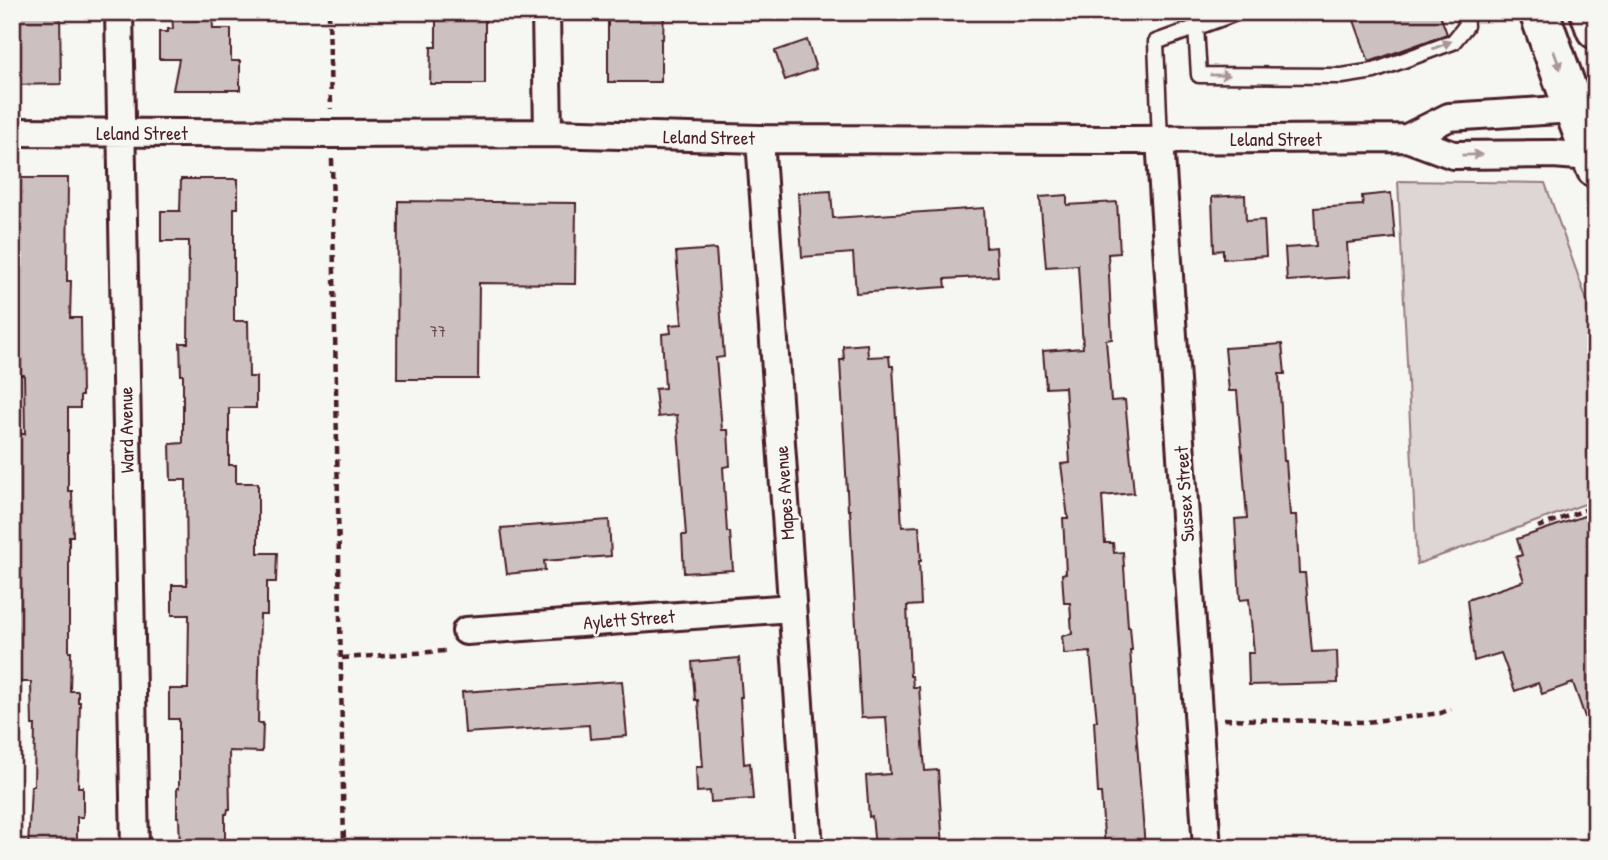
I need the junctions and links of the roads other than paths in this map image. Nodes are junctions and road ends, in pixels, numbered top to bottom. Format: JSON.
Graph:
{"nodes":[{"id":1,"x":119,"y":12,"type":"edge"},
{"id":2,"x":546,"y":12,"type":"edge"},
{"id":3,"x":1239,"y":12,"type":"edge"},
{"id":4,"x":1465,"y":12,"type":"edge"},
{"id":5,"x":1539,"y":12,"type":"edge"},
{"id":6,"x":1590,"y":12,"type":"edge"},
{"id":7,"x":1196,"y":27,"type":"junction"},
{"id":8,"x":1596,"y":29,"type":"edge"},
{"id":9,"x":1585,"y":105,"type":"edge"},
{"id":10,"x":12,"y":132,"type":"edge"},
{"id":11,"x":121,"y":133,"type":"junction"},
{"id":12,"x":548,"y":134,"type":"junction"},
{"id":13,"x":1407,"y":138,"type":"junction"},
{"id":14,"x":760,"y":139,"type":"junction"},
{"id":15,"x":1160,"y":140,"type":"junction"},
{"id":16,"x":1594,"y":160,"type":"edge"},
{"id":17,"x":792,"y":608,"type":"junction"},
{"id":18,"x":466,"y":631,"type":"dead end"},
{"id":19,"x":135,"y":848,"type":"edge"},
{"id":20,"x":809,"y":848,"type":"edge"},
{"id":21,"x":1207,"y":848,"type":"edge"}],
"edges":[{"from":1,"to":11,"type":"street","name":"Ward Avenue"},
{"from":2,"to":12,"type":"street"},
{"from":3,"to":7,"type":"lane"},
{"from":7,"to":4,"type":"lane","one_way":true},
{"from":5,"to":9,"type":"main road","one_way":true},
{"from":6,"to":8,"type":"main road"},
{"from":7,"to":15,"type":"lane"},
{"from":9,"to":13,"type":"street","name":"Leland Street"},
{"from":9,"to":16,"type":"main road"},
{"from":10,"to":11,"type":"street","name":"Leland Street"},
{"from":11,"to":12,"type":"street","name":"Leland Street"},
{"from":11,"to":19,"type":"street","name":"Ward Avenue"},
{"from":12,"to":14,"type":"street","name":"Leland Street"},
{"from":13,"to":15,"type":"street","name":"Leland Street"},
{"from":13,"to":16,"type":"street","name":"Leland Street","one_way":true},
{"from":14,"to":15,"type":"street","name":"Leland Street"},
{"from":14,"to":17,"type":"street","name":"Mapes Avenue"},
{"from":15,"to":21,"type":"street","name":"Sussex Street"},
{"from":17,"to":18,"type":"street","name":"Aylett Street"},
{"from":17,"to":20,"type":"street","name":"Mapes Avenue"}]}
